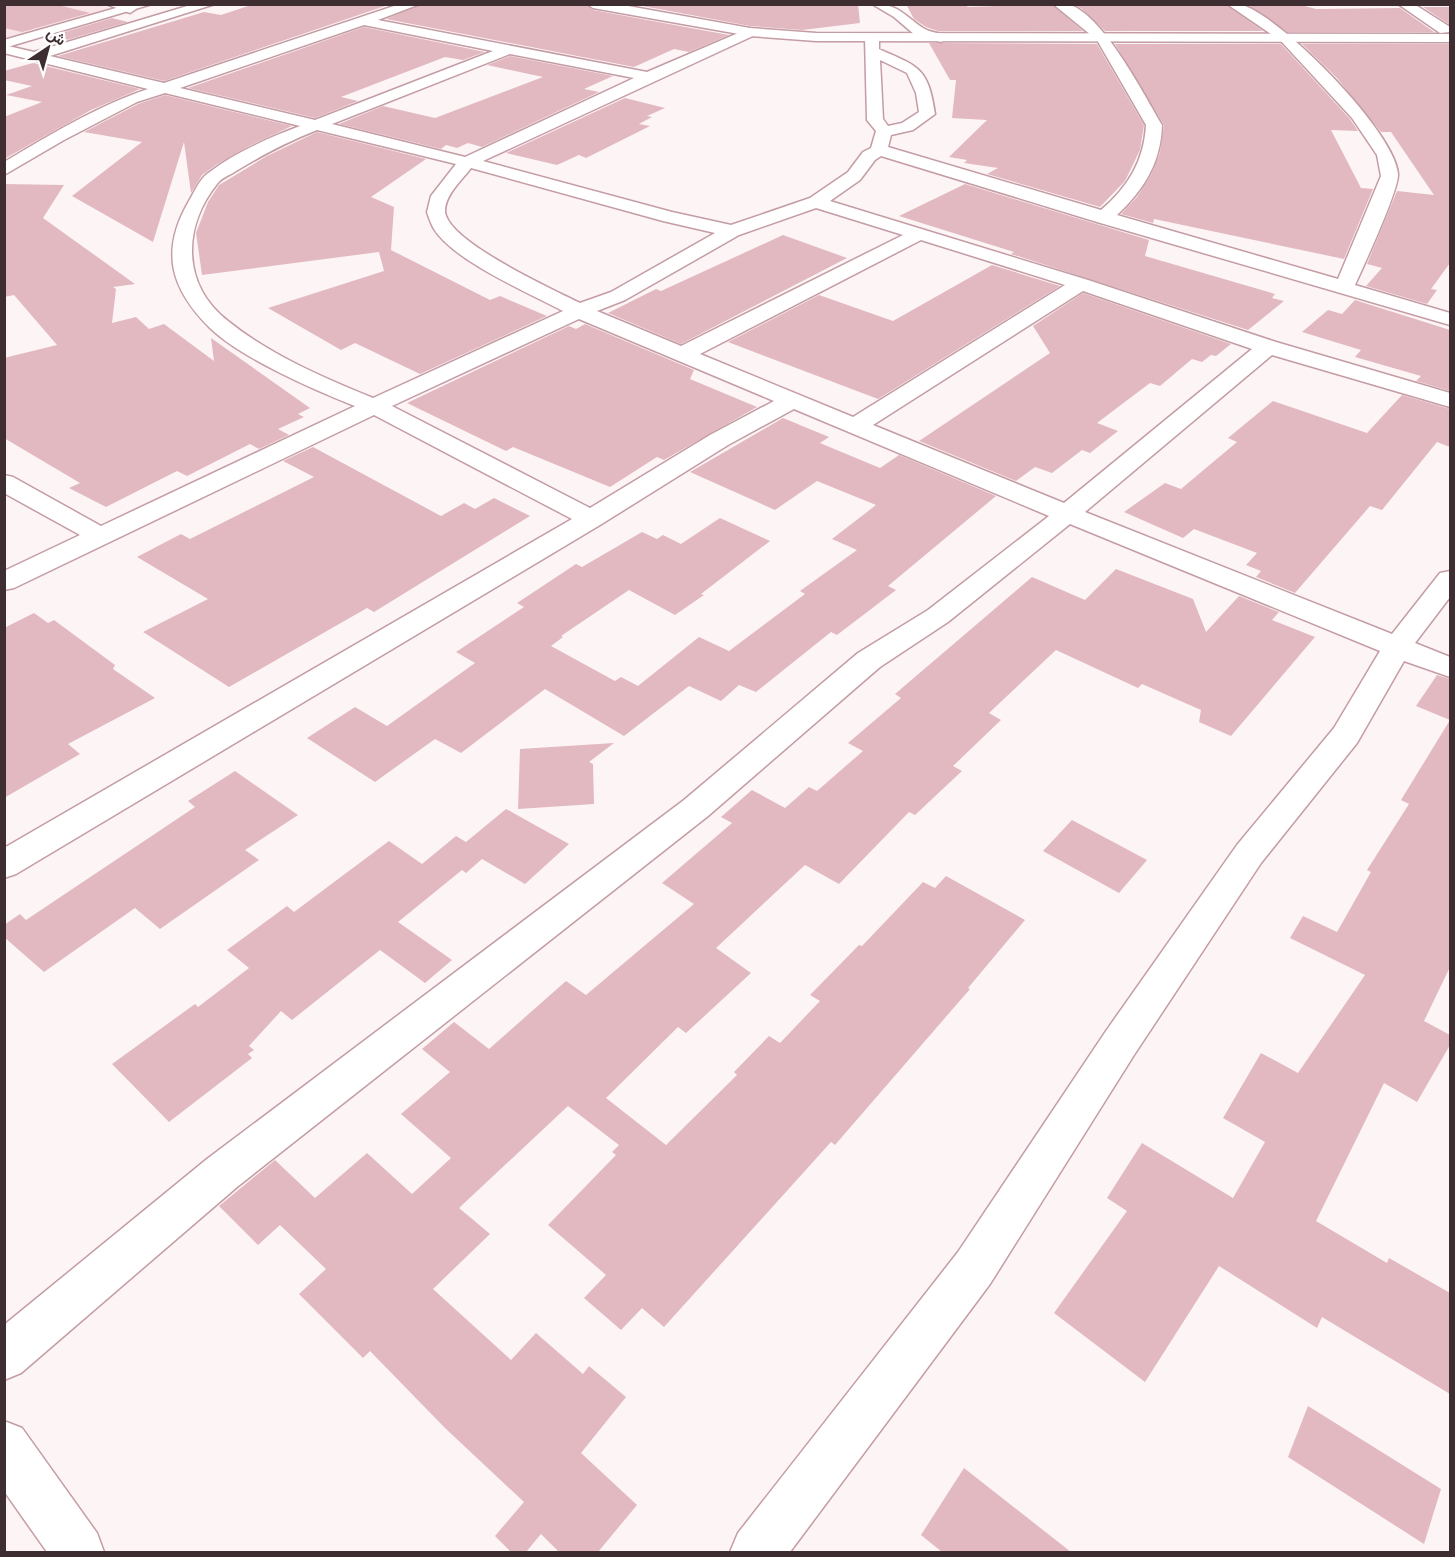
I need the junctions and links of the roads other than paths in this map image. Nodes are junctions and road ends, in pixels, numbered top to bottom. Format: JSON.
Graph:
{"nodes":[{"id":1,"x":112,"y":4,"type":"edge"},
{"id":2,"x":146,"y":4,"type":"edge"},
{"id":3,"x":209,"y":4,"type":"edge"},
{"id":4,"x":414,"y":4,"type":"edge"},
{"id":5,"x":593,"y":4,"type":"edge"},
{"id":6,"x":878,"y":4,"type":"edge"},
{"id":7,"x":1059,"y":4,"type":"edge"},
{"id":8,"x":1233,"y":4,"type":"edge"},
{"id":9,"x":1404,"y":4,"type":"edge"},
{"id":10,"x":615,"y":6,"type":"edge"},
{"id":11,"x":130,"y":9,"type":"junction"},
{"id":12,"x":366,"y":22,"type":"junction"},
{"id":13,"x":750,"y":32,"type":"junction"},
{"id":14,"x":1448,"y":33,"type":"edge"},
{"id":15,"x":941,"y":38,"type":"junction"},
{"id":16,"x":1101,"y":38,"type":"junction"},
{"id":17,"x":1286,"y":38,"type":"junction"},
{"id":18,"x":4,"y":44,"type":"edge"},
{"id":19,"x":873,"y":45,"type":"junction"},
{"id":20,"x":4,"y":50,"type":"edge"},
{"id":21,"x":505,"y":51,"type":"junction"},
{"id":22,"x":33,"y":57,"type":"junction"},
{"id":23,"x":4,"y":66,"type":"edge"},
{"id":24,"x":648,"y":77,"type":"junction"},
{"id":25,"x":166,"y":88,"type":"junction"},
{"id":26,"x":313,"y":126,"type":"junction"},
{"id":27,"x":881,"y":140,"type":"junction"},
{"id":28,"x":467,"y":162,"type":"junction"},
{"id":29,"x":4,"y":170,"type":"edge"},
{"id":30,"x":816,"y":202,"type":"junction"},
{"id":31,"x":1103,"y":218,"type":"junction"},
{"id":32,"x":732,"y":231,"type":"junction"},
{"id":33,"x":919,"y":234,"type":"junction"},
{"id":34,"x":1081,"y":284,"type":"junction"},
{"id":35,"x":1344,"y":288,"type":"junction"},
{"id":36,"x":579,"y":311,"type":"junction"},
{"id":37,"x":1450,"y":319,"type":"edge"},
{"id":38,"x":1268,"y":347,"type":"junction"},
{"id":39,"x":680,"y":355,"type":"junction"},
{"id":40,"x":1450,"y":400,"type":"edge"},
{"id":41,"x":792,"y":401,"type":"junction"},
{"id":42,"x":374,"y":406,"type":"junction"},
{"id":43,"x":855,"y":426,"type":"junction"},
{"id":44,"x":4,"y":482,"type":"edge"},
{"id":45,"x":1067,"y":514,"type":"junction"},
{"id":46,"x":591,"y":519,"type":"junction"},
{"id":47,"x":99,"y":536,"type":"junction"},
{"id":48,"x":1450,"y":579,"type":"edge"},
{"id":49,"x":4,"y":582,"type":"edge"},
{"id":50,"x":1398,"y":646,"type":"junction"},
{"id":51,"x":1450,"y":668,"type":"edge"},
{"id":52,"x":4,"y":865,"type":"edge"},
{"id":53,"x":4,"y":1356,"type":"edge"},
{"id":54,"x":4,"y":1446,"type":"edge"},
{"id":55,"x":78,"y":1552,"type":"edge"},
{"id":56,"x":757,"y":1552,"type":"edge"}],
"edges":[{"from":1,"to":11,"type":"street"},
{"from":2,"to":11,"type":"street"},
{"from":3,"to":22,"type":"street"},
{"from":4,"to":12,"type":"street"},
{"from":5,"to":10,"type":"street"},
{"from":6,"to":15,"type":"street"},
{"from":7,"to":16,"type":"street"},
{"from":8,"to":17,"type":"street"},
{"from":9,"to":14,"type":"street"},
{"from":10,"to":13,"type":"street"},
{"from":11,"to":18,"type":"street"},
{"from":12,"to":21,"type":"street"},
{"from":12,"to":25,"type":"street"},
{"from":13,"to":19,"type":"street"},
{"from":13,"to":24,"type":"street"},
{"from":14,"to":17,"type":"street"},
{"from":15,"to":16,"type":"street"},
{"from":15,"to":19,"type":"street"},
{"from":16,"to":17,"type":"street"},
{"from":16,"to":31,"type":"street"},
{"from":17,"to":35,"type":"street"},
{"from":19,"to":27,"type":"street"},
{"from":19,"to":27,"type":"street"},
{"from":20,"to":22,"type":"street"},
{"from":21,"to":24,"type":"street"},
{"from":21,"to":26,"type":"street"},
{"from":22,"to":23,"type":"street"},
{"from":22,"to":25,"type":"street"},
{"from":24,"to":28,"type":"street"},
{"from":25,"to":26,"type":"street"},
{"from":25,"to":29,"type":"street"},
{"from":26,"to":28,"type":"street"},
{"from":26,"to":42,"type":"street"},
{"from":27,"to":30,"type":"street"},
{"from":27,"to":31,"type":"street"},
{"from":28,"to":32,"type":"street"},
{"from":28,"to":36,"type":"street"},
{"from":30,"to":32,"type":"street"},
{"from":30,"to":33,"type":"street"},
{"from":31,"to":35,"type":"street"},
{"from":32,"to":36,"type":"street"},
{"from":33,"to":34,"type":"street"},
{"from":33,"to":39,"type":"street"},
{"from":34,"to":38,"type":"street"},
{"from":34,"to":43,"type":"street"},
{"from":35,"to":37,"type":"street"},
{"from":36,"to":39,"type":"street"},
{"from":36,"to":42,"type":"street"},
{"from":38,"to":40,"type":"street"},
{"from":38,"to":45,"type":"street"},
{"from":39,"to":41,"type":"street"},
{"from":41,"to":43,"type":"street"},
{"from":41,"to":46,"type":"street"},
{"from":42,"to":46,"type":"street"},
{"from":42,"to":47,"type":"street"},
{"from":43,"to":45,"type":"street"},
{"from":44,"to":47,"type":"street"},
{"from":45,"to":50,"type":"street"},
{"from":45,"to":53,"type":"street"},
{"from":46,"to":52,"type":"street"},
{"from":47,"to":49,"type":"street"},
{"from":48,"to":50,"type":"street"},
{"from":50,"to":51,"type":"street"},
{"from":50,"to":56,"type":"street"},
{"from":54,"to":55,"type":"street"}]}
